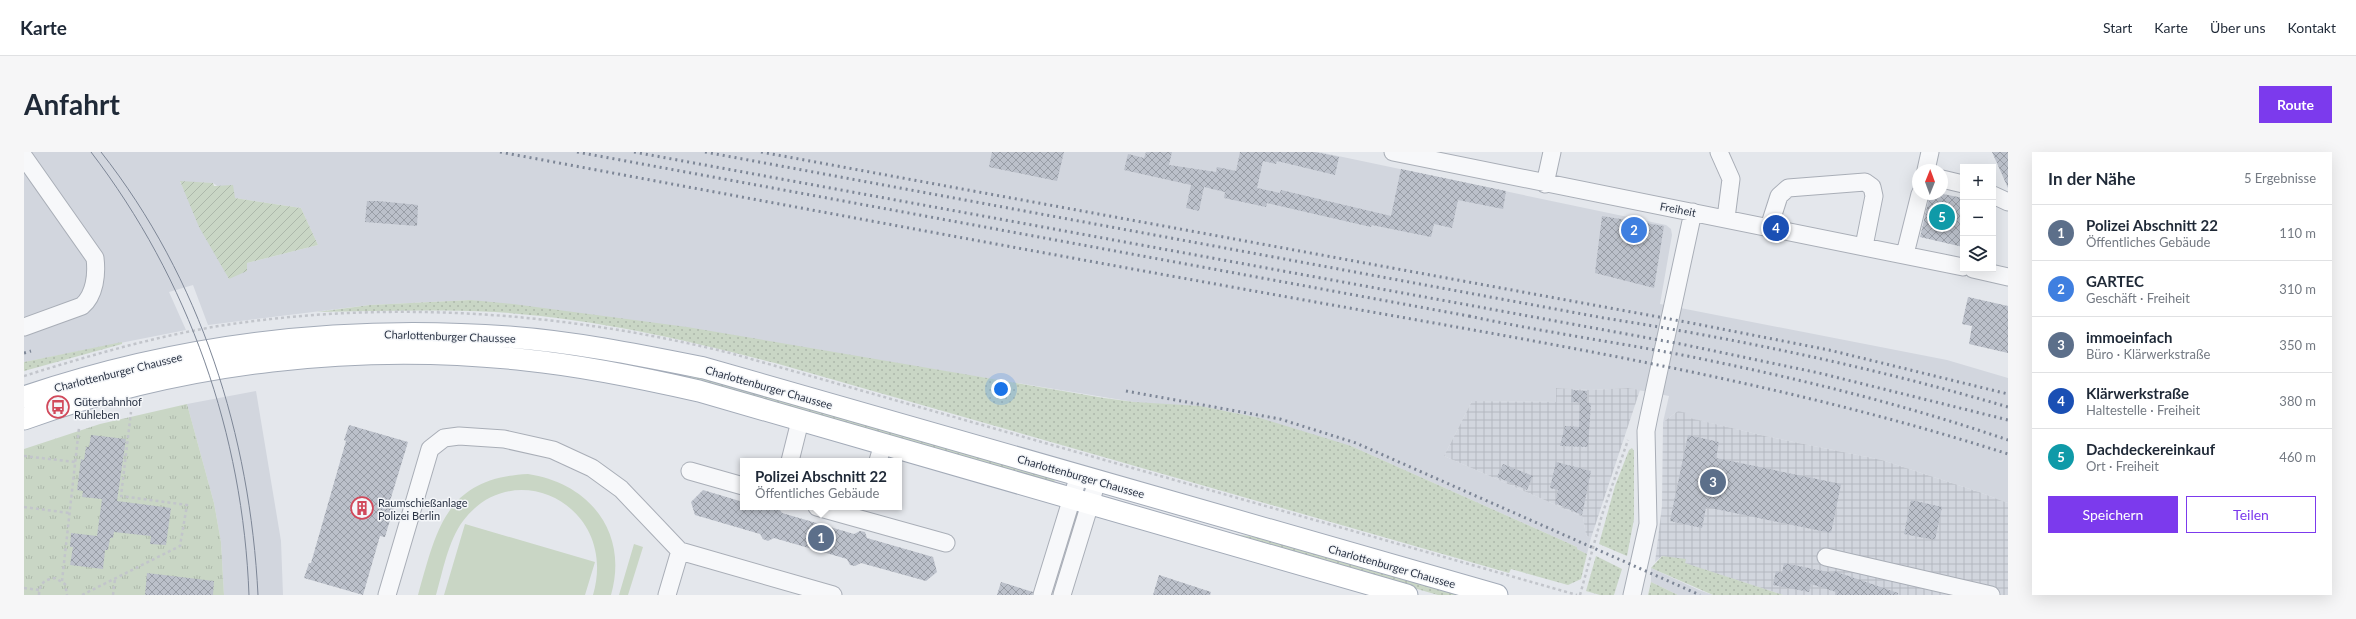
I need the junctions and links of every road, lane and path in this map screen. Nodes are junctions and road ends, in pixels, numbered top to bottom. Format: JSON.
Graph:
{"nodes":[{"id":1,"x":1393,"y":152,"type":"edge"},
{"id":2,"x":1552,"y":152,"type":"edge"},
{"id":3,"x":1719,"y":152,"type":"edge"},
{"id":4,"x":1930,"y":152,"type":"edge"},
{"id":5,"x":24,"y":157,"type":"edge"},
{"id":6,"x":1927,"y":164,"type":"edge"},
{"id":7,"x":1948,"y":180,"type":"edge"},
{"id":8,"x":1960,"y":183,"type":"edge"},
{"id":9,"x":1545,"y":184,"type":"junction"},
{"id":10,"x":1996,"y":196,"type":"edge"},
{"id":11,"x":1918,"y":200,"type":"edge"},
{"id":12,"x":2008,"y":202,"type":"edge"},
{"id":13,"x":1693,"y":212,"type":"junction"},
{"id":14,"x":1726,"y":218,"type":"junction"},
{"id":15,"x":1769,"y":227,"type":"junction"},
{"id":16,"x":1864,"y":246,"type":"junction"},
{"id":17,"x":1905,"y":254,"type":"junction"},
{"id":18,"x":1960,"y":266,"type":"edge"},
{"id":19,"x":1986,"y":272,"type":"edge"},
{"id":20,"x":2008,"y":277,"type":"edge"},
{"id":21,"x":24,"y":327,"type":"edge"},
{"id":22,"x":458,"y":345,"type":"junction"},
{"id":23,"x":108,"y":351,"type":"dead end"},
{"id":24,"x":24,"y":376,"type":"edge"},
{"id":25,"x":24,"y":397,"type":"edge"},
{"id":26,"x":131,"y":412,"type":"dead end"},
{"id":27,"x":24,"y":419,"type":"edge"},
{"id":28,"x":800,"y":420,"type":"junction"},
{"id":29,"x":79,"y":428,"type":"dead end"},
{"id":30,"x":1628,"y":440,"type":"dead end"},
{"id":31,"x":880,"y":453,"type":"edge"},
{"id":32,"x":24,"y":456,"type":"edge"},
{"id":33,"x":791,"y":458,"type":"edge"},
{"id":34,"x":901,"y":458,"type":"edge"},
{"id":35,"x":902,"y":458,"type":"edge"},
{"id":36,"x":75,"y":462,"type":"junction"},
{"id":37,"x":690,"y":471,"type":"dead end"},
{"id":38,"x":1088,"y":478,"type":"junction"},
{"id":39,"x":740,"y":485,"type":"edge"},
{"id":40,"x":1081,"y":501,"type":"junction"},
{"id":41,"x":24,"y":507,"type":"edge"},
{"id":42,"x":840,"y":510,"type":"edge"},
{"id":43,"x":69,"y":513,"type":"junction"},
{"id":44,"x":864,"y":513,"type":"edge"},
{"id":45,"x":946,"y":543,"type":"dead end"},
{"id":46,"x":680,"y":551,"type":"junction"},
{"id":47,"x":1826,"y":557,"type":"dead end"},
{"id":48,"x":1502,"y":573,"type":"dead end"},
{"id":49,"x":115,"y":579,"type":"junction"},
{"id":50,"x":62,"y":581,"type":"junction"},
{"id":51,"x":24,"y":588,"type":"edge"},
{"id":52,"x":39,"y":590,"type":"junction"},
{"id":53,"x":39,"y":595,"type":"edge"},
{"id":54,"x":67,"y":595,"type":"edge"},
{"id":55,"x":82,"y":595,"type":"edge"},
{"id":56,"x":113,"y":595,"type":"edge"},
{"id":57,"x":387,"y":595,"type":"edge"},
{"id":58,"x":667,"y":595,"type":"edge"},
{"id":59,"x":833,"y":595,"type":"edge"},
{"id":60,"x":1042,"y":595,"type":"edge"},
{"id":61,"x":1062,"y":595,"type":"edge"},
{"id":62,"x":1407,"y":595,"type":"edge"},
{"id":63,"x":1497,"y":595,"type":"edge"},
{"id":64,"x":1577,"y":595,"type":"edge"},
{"id":65,"x":1580,"y":595,"type":"edge"},
{"id":66,"x":1632,"y":595,"type":"edge"},
{"id":67,"x":1991,"y":595,"type":"edge"}],
"edges":[{"from":1,"to":9,"type":"street","name":"Freiheit"},
{"from":2,"to":9,"type":"street"},
{"from":3,"to":14,"type":"street"},
{"from":4,"to":6,"type":"street"},
{"from":5,"to":21,"type":"street"},
{"from":7,"to":8,"type":"street"},
{"from":9,"to":13,"type":"street","name":"Freiheit"},
{"from":10,"to":12,"type":"street"},
{"from":11,"to":17,"type":"street"},
{"from":13,"to":14,"type":"street","name":"Freiheit"},
{"from":13,"to":66,"type":"street"},
{"from":14,"to":15,"type":"street","name":"Freiheit"},
{"from":15,"to":16,"type":"street","name":"Freiheit"},
{"from":15,"to":16,"type":"street"},
{"from":16,"to":17,"type":"street","name":"Freiheit"},
{"from":17,"to":18,"type":"street","name":"Freiheit"},
{"from":19,"to":20,"type":"street"},
{"from":22,"to":25,"type":"main road","name":"Charlottenburger Chaussee"},
{"from":22,"to":27,"type":"main road","name":"Charlottenburger Chaussee"},
{"from":22,"to":28,"type":"main road","name":"Charlottenburger Chaussee"},
{"from":22,"to":38,"type":"main road","name":"Charlottenburger Chaussee"},
{"from":23,"to":24,"type":"path"},
{"from":26,"to":49,"type":"path"},
{"from":28,"to":31,"type":"main road","name":"Charlottenburger Chaussee"},
{"from":28,"to":33,"type":"street"},
{"from":29,"to":36,"type":"path"},
{"from":30,"to":65,"type":"path"},
{"from":31,"to":34,"type":"main road","name":"Charlottenburger Chaussee"},
{"from":32,"to":36,"type":"path"},
{"from":35,"to":40,"type":"main road","name":"Charlottenburger Chaussee"},
{"from":36,"to":43,"type":"path"},
{"from":37,"to":39,"type":"street"},
{"from":38,"to":40,"type":"street"},
{"from":38,"to":63,"type":"main road","name":"Charlottenburger Chaussee"},
{"from":40,"to":60,"type":"street"},
{"from":40,"to":61,"type":"street"},
{"from":40,"to":62,"type":"main road","name":"Charlottenburger Chaussee"},
{"from":41,"to":43,"type":"path"},
{"from":42,"to":44,"type":"street"},
{"from":43,"to":50,"type":"path"},
{"from":44,"to":45,"type":"street"},
{"from":46,"to":57,"type":"street"},
{"from":46,"to":58,"type":"street"},
{"from":46,"to":59,"type":"street"},
{"from":47,"to":67,"type":"street"},
{"from":48,"to":64,"type":"path"},
{"from":49,"to":55,"type":"path"},
{"from":49,"to":56,"type":"path"},
{"from":50,"to":52,"type":"path"},
{"from":50,"to":54,"type":"path"},
{"from":51,"to":52,"type":"path"},
{"from":52,"to":53,"type":"path"}]}
